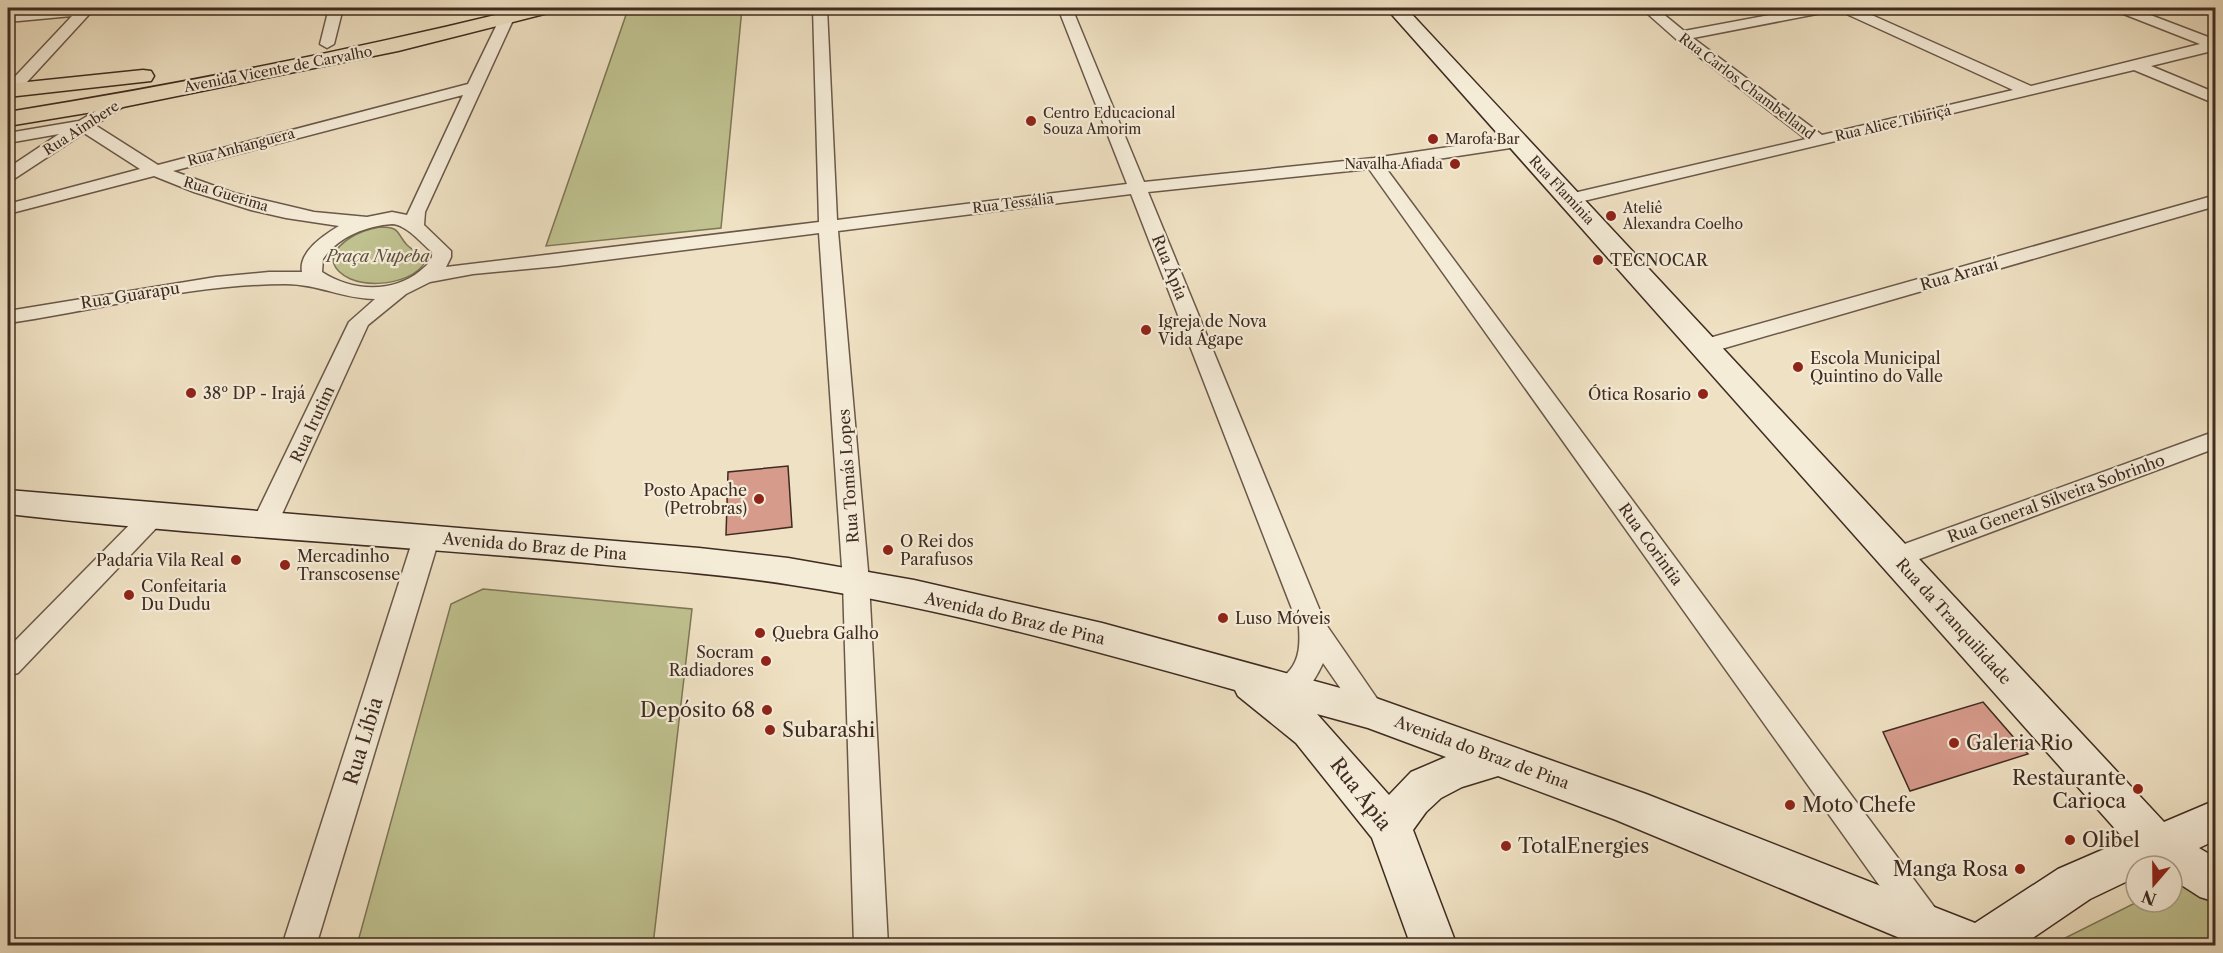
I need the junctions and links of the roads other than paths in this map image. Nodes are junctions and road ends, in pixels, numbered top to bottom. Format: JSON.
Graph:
{"nodes":[{"id":1,"x":336,"y":8,"type":"edge"},
{"id":2,"x":545,"y":8,"type":"edge"},
{"id":3,"x":820,"y":8,"type":"edge"},
{"id":4,"x":1065,"y":8,"type":"edge"},
{"id":5,"x":1396,"y":8,"type":"edge"},
{"id":6,"x":1648,"y":8,"type":"edge"},
{"id":7,"x":1827,"y":8,"type":"edge"},
{"id":8,"x":1845,"y":8,"type":"edge"},
{"id":9,"x":2121,"y":8,"type":"edge"},
{"id":10,"x":87,"y":9,"type":"edge"},
{"id":11,"x":500,"y":13,"type":"edge"},
{"id":12,"x":8,"y":18,"type":"edge"},
{"id":13,"x":1681,"y":36,"type":"junction"},
{"id":14,"x":327,"y":44,"type":"junction"},
{"id":15,"x":2215,"y":45,"type":"edge"},
{"id":16,"x":2137,"y":66,"type":"junction"},
{"id":17,"x":475,"y":87,"type":"junction"},
{"id":18,"x":9,"y":91,"type":"edge"},
{"id":19,"x":2028,"y":91,"type":"junction"},
{"id":20,"x":2216,"y":99,"type":"edge"},
{"id":21,"x":123,"y":100,"type":"junction"},
{"id":22,"x":8,"y":119,"type":"edge"},
{"id":23,"x":85,"y":126,"type":"junction"},
{"id":24,"x":8,"y":138,"type":"edge"},
{"id":25,"x":1818,"y":140,"type":"junction"},
{"id":26,"x":1517,"y":142,"type":"junction"},
{"id":27,"x":1374,"y":162,"type":"junction"},
{"id":28,"x":154,"y":170,"type":"junction"},
{"id":29,"x":8,"y":175,"type":"edge"},
{"id":30,"x":1138,"y":188,"type":"junction"},
{"id":31,"x":423,"y":198,"type":"junction"},
{"id":32,"x":1571,"y":199,"type":"junction"},
{"id":33,"x":2216,"y":200,"type":"edge"},
{"id":34,"x":8,"y":209,"type":"edge"},
{"id":35,"x":308,"y":216,"type":"junction"},
{"id":36,"x":379,"y":220,"type":"junction"},
{"id":37,"x":415,"y":224,"type":"junction"},
{"id":38,"x":828,"y":226,"type":"junction"},
{"id":39,"x":323,"y":248,"type":"junction"},
{"id":40,"x":439,"y":248,"type":"junction"},
{"id":41,"x":510,"y":263,"type":"junction"},
{"id":42,"x":254,"y":278,"type":"junction"},
{"id":43,"x":423,"y":278,"type":"junction"},
{"id":44,"x":322,"y":280,"type":"junction"},
{"id":45,"x":402,"y":288,"type":"junction"},
{"id":46,"x":346,"y":290,"type":"junction"},
{"id":47,"x":8,"y":317,"type":"edge"},
{"id":48,"x":359,"y":322,"type":"junction"},
{"id":49,"x":1703,"y":347,"type":"junction"},
{"id":50,"x":2216,"y":439,"type":"edge"},
{"id":51,"x":8,"y":502,"type":"edge"},
{"id":52,"x":153,"y":516,"type":"junction"},
{"id":53,"x":264,"y":525,"type":"junction"},
{"id":54,"x":427,"y":536,"type":"junction"},
{"id":55,"x":1897,"y":557,"type":"junction"},
{"id":56,"x":856,"y":582,"type":"junction"},
{"id":57,"x":1313,"y":627,"type":"junction"},
{"id":58,"x":8,"y":665,"type":"edge"},
{"id":59,"x":1241,"y":676,"type":"junction"},
{"id":60,"x":1288,"y":689,"type":"junction"},
{"id":61,"x":1373,"y":712,"type":"junction"},
{"id":62,"x":1498,"y":759,"type":"junction"},
{"id":63,"x":2216,"y":819,"type":"edge"},
{"id":64,"x":1390,"y":828,"type":"junction"},
{"id":65,"x":2158,"y":846,"type":"junction"},
{"id":66,"x":2216,"y":882,"type":"edge"},
{"id":67,"x":1928,"y":926,"type":"junction"},
{"id":68,"x":299,"y":945,"type":"edge"},
{"id":69,"x":871,"y":945,"type":"edge"},
{"id":70,"x":1434,"y":945,"type":"edge"},
{"id":71,"x":1975,"y":945,"type":"edge"},
{"id":72,"x":1981,"y":945,"type":"edge"}],
"edges":[{"from":1,"to":14,"type":"street"},
{"from":2,"to":11,"type":"main road","name":"Avenida Vicente de Carvalho"},
{"from":3,"to":38,"type":"street","name":"Rua Tomás Lopes"},
{"from":4,"to":30,"type":"street","name":"Rua Ápia"},
{"from":5,"to":26,"type":"main road","name":"Rua Flamínia"},
{"from":6,"to":13,"type":"street","name":"Rua Carlos Chambelland"},
{"from":7,"to":13,"type":"street"},
{"from":8,"to":19,"type":"street"},
{"from":9,"to":15,"type":"street"},
{"from":10,"to":12,"type":"street"},
{"from":10,"to":18,"type":"street"},
{"from":11,"to":14,"type":"main road","name":"Avenida Vicente de Carvalho"},
{"from":11,"to":17,"type":"street"},
{"from":11,"to":21,"type":"main road","name":"Avenida Vicente de Carvalho"},
{"from":13,"to":25,"type":"street","name":"Rua Carlos Chambelland"},
{"from":14,"to":18,"type":"main road","name":"Avenida Vicente de Carvalho"},
{"from":15,"to":16,"type":"street","name":"Rua Alice Tibiriçá"},
{"from":16,"to":19,"type":"street","name":"Rua Alice Tibiriçá"},
{"from":16,"to":20,"type":"street"},
{"from":17,"to":28,"type":"street","name":"Rua Anhanguera"},
{"from":17,"to":31,"type":"street"},
{"from":19,"to":25,"type":"street","name":"Rua Alice Tibiriçá"},
{"from":21,"to":22,"type":"main road","name":"Avenida Vicente de Carvalho"},
{"from":21,"to":23,"type":"street","name":"Rua Aimbere"},
{"from":23,"to":24,"type":"street"},
{"from":23,"to":28,"type":"street","name":"Rua Guerima"},
{"from":23,"to":29,"type":"street","name":"Rua Aimbere"},
{"from":25,"to":32,"type":"street","name":"Rua Alice Tibiriçá"},
{"from":26,"to":27,"type":"street","name":"Rua Tessália"},
{"from":26,"to":32,"type":"main road","name":"Rua Flamínia"},
{"from":27,"to":30,"type":"street","name":"Rua Tessália"},
{"from":27,"to":67,"type":"street","name":"Rua Corintia"},
{"from":28,"to":34,"type":"street","name":"Rua Anhanguera"},
{"from":28,"to":35,"type":"street","name":"Rua Guerima"},
{"from":30,"to":38,"type":"street","name":"Rua Tessália"},
{"from":30,"to":57,"type":"street","name":"Rua Ápia"},
{"from":31,"to":36,"type":"street"},
{"from":31,"to":37,"type":"street"},
{"from":32,"to":49,"type":"main road","name":"Rua Flamínia"},
{"from":33,"to":49,"type":"street","name":"Rua Araraí"},
{"from":35,"to":36,"type":"street","name":"Rua Guerima"},
{"from":35,"to":39,"type":"street","name":"Rua Guerima"},
{"from":36,"to":37,"type":"street"},
{"from":36,"to":39,"type":"street"},
{"from":37,"to":40,"type":"street"},
{"from":38,"to":41,"type":"street","name":"Rua Tessália"},
{"from":38,"to":56,"type":"street","name":"Rua Tomás Lopes"},
{"from":39,"to":42,"type":"street","name":"Rua Guarapu"},
{"from":39,"to":44,"type":"street"},
{"from":40,"to":41,"type":"street","name":"Rua Tessália"},
{"from":40,"to":43,"type":"street"},
{"from":41,"to":43,"type":"street","name":"Rua Tessália"},
{"from":42,"to":44,"type":"street","name":"Rua Guarapu"},
{"from":42,"to":47,"type":"street","name":"Rua Guarapu"},
{"from":43,"to":45,"type":"street"},
{"from":44,"to":46,"type":"street"},
{"from":45,"to":46,"type":"street"},
{"from":45,"to":48,"type":"street","name":"Rua Irutim"},
{"from":46,"to":48,"type":"street"},
{"from":48,"to":53,"type":"street","name":"Rua Irutim"},
{"from":49,"to":55,"type":"main road","name":"Rua da Tranquilidade"},
{"from":50,"to":55,"type":"street","name":"Rua General Silveira Sobrinho"},
{"from":51,"to":52,"type":"main road","name":"Avenida do Braz de Pina"},
{"from":52,"to":53,"type":"main road","name":"Avenida do Braz de Pina"},
{"from":52,"to":58,"type":"street"},
{"from":53,"to":54,"type":"main road","name":"Avenida do Braz de Pina"},
{"from":54,"to":56,"type":"main road","name":"Avenida do Braz de Pina"},
{"from":54,"to":68,"type":"street","name":"Rua Líbia"},
{"from":55,"to":65,"type":"main road","name":"Rua da Tranquilidade"},
{"from":56,"to":59,"type":"main road","name":"Avenida do Braz de Pina"},
{"from":56,"to":69,"type":"street","name":"Rua Tomás Lopes"},
{"from":57,"to":60,"type":"street","name":"Rua Ápia"},
{"from":57,"to":61,"type":"street","name":"Rua Ápia"},
{"from":59,"to":60,"type":"main road","name":"Avenida do Braz de Pina"},
{"from":59,"to":64,"type":"main road","name":"Rua Ápia"},
{"from":60,"to":61,"type":"main road","name":"Avenida do Braz de Pina"},
{"from":61,"to":62,"type":"main road","name":"Avenida do Braz de Pina"},
{"from":62,"to":64,"type":"main road"},
{"from":62,"to":67,"type":"main road","name":"Avenida do Braz de Pina"},
{"from":63,"to":65,"type":"main road"},
{"from":64,"to":70,"type":"main road","name":"Rua Ápia"},
{"from":65,"to":66,"type":"main road","name":"Rua da Tranquilidade"},
{"from":65,"to":72,"type":"main road"},
{"from":67,"to":71,"type":"main road","name":"Avenida do Braz de Pina"}]}
